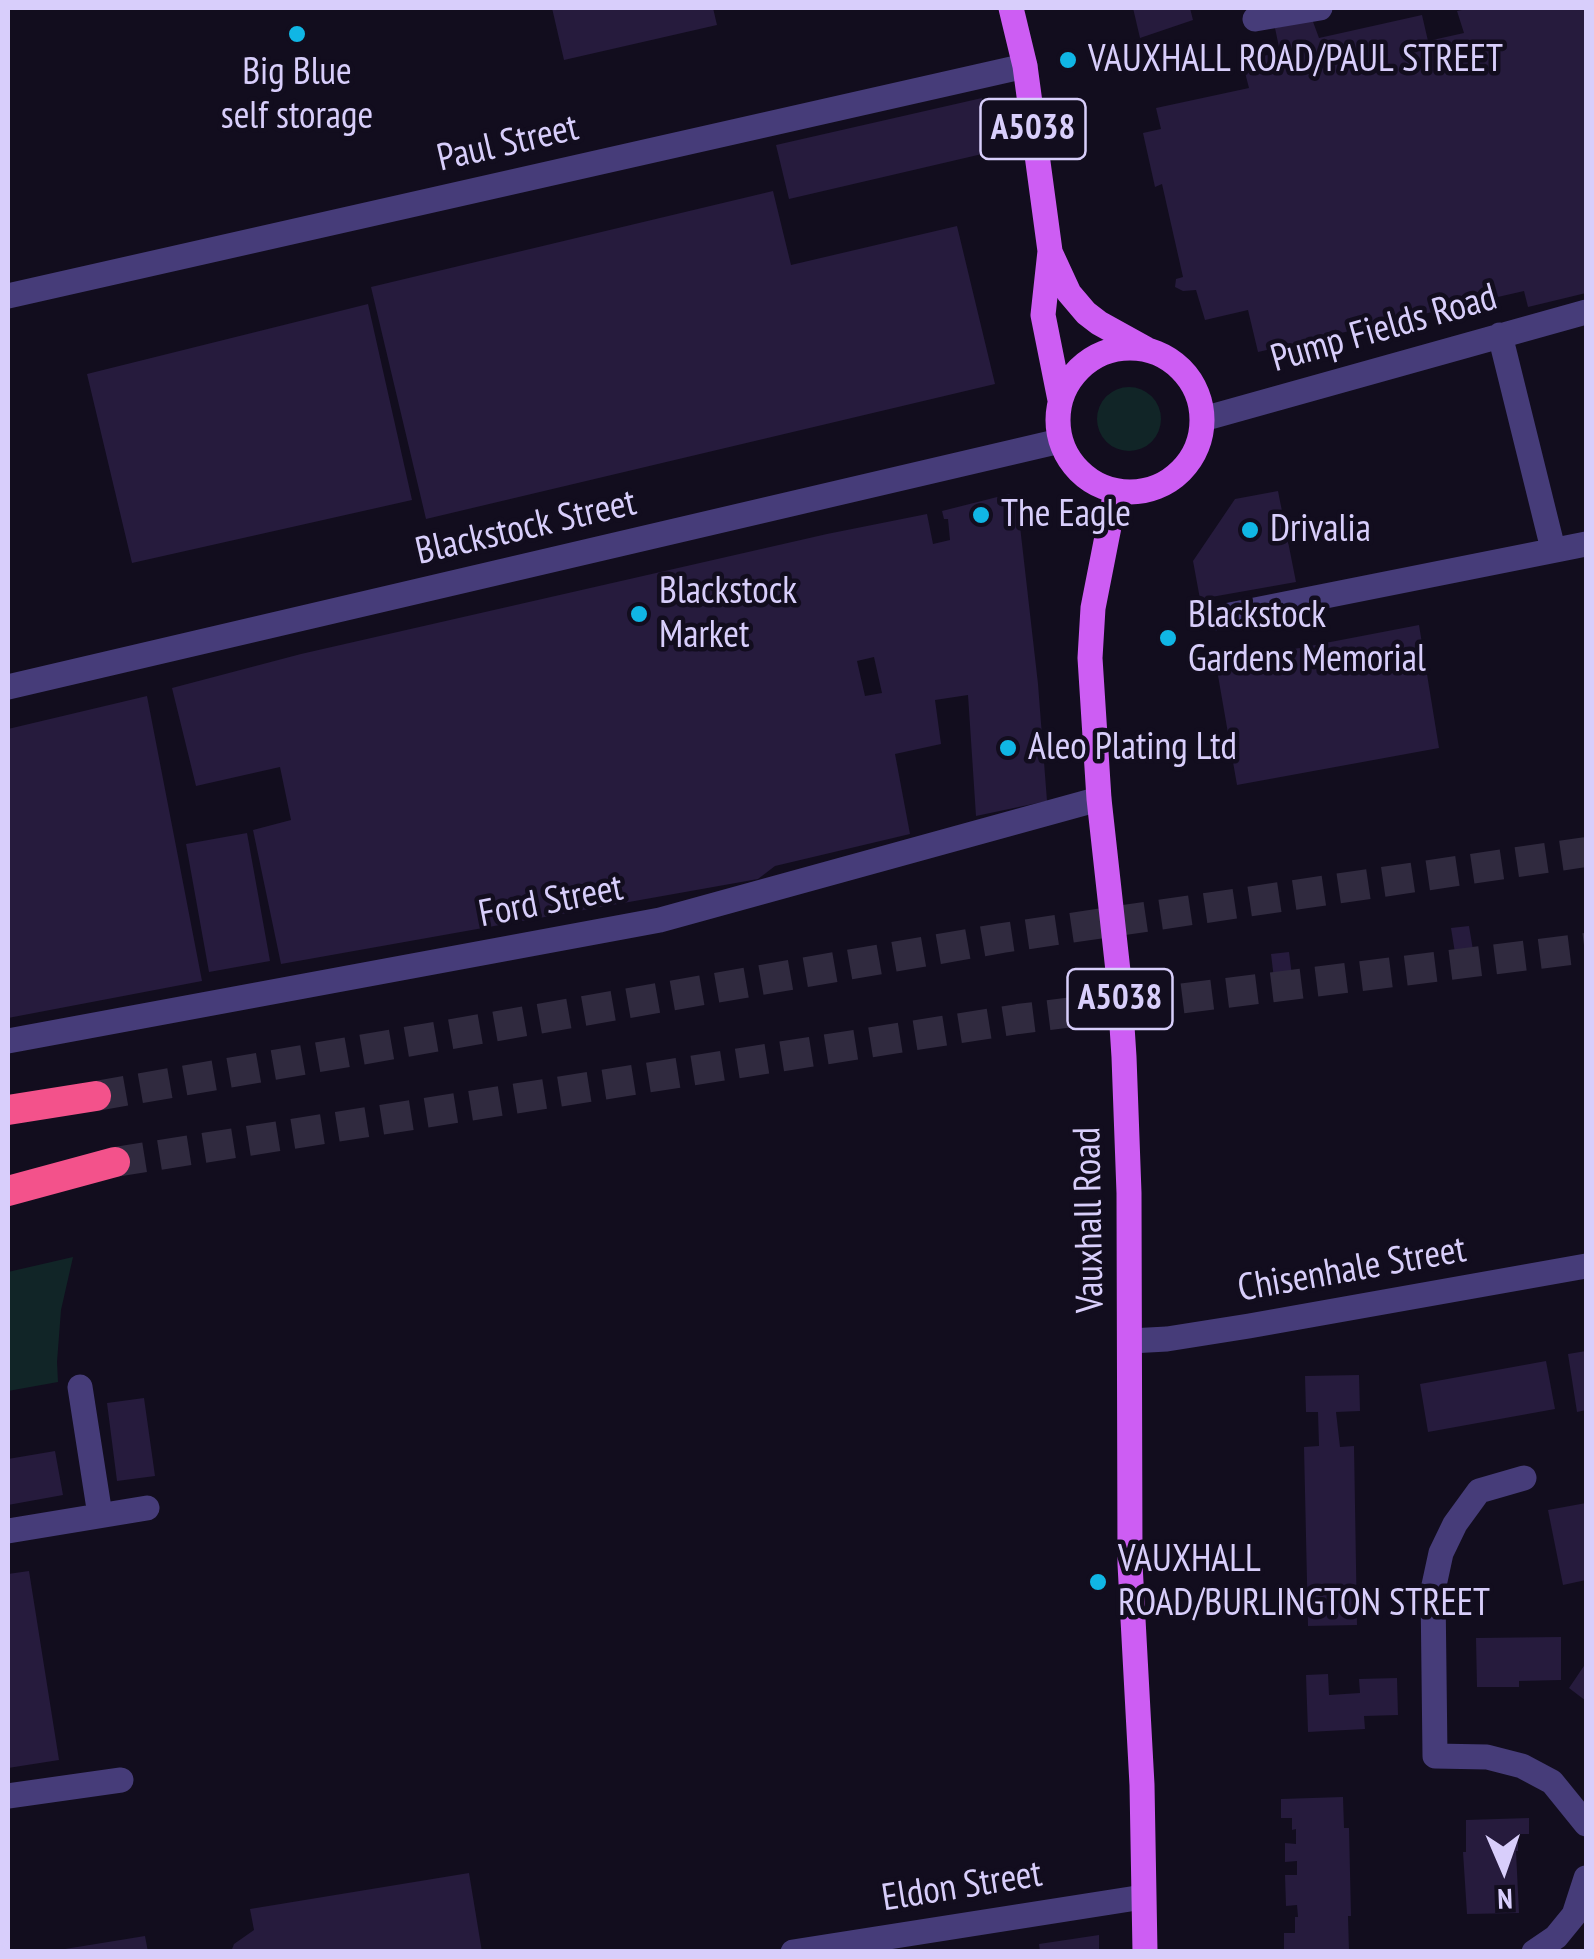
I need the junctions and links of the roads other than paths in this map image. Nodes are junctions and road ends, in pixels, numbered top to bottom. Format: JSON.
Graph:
{"nodes":[{"id":1,"x":1011,"y":8,"type":"edge"},
{"id":2,"x":1320,"y":8,"type":"edge"},
{"id":3,"x":1255,"y":20,"type":"dead end"},
{"id":4,"x":1024,"y":66,"type":"junction"},
{"id":5,"x":1050,"y":251,"type":"junction"},
{"id":6,"x":8,"y":296,"type":"edge"},
{"id":7,"x":1586,"y":312,"type":"edge"},
{"id":8,"x":1500,"y":335,"type":"junction"},
{"id":9,"x":1146,"y":349,"type":"junction"},
{"id":10,"x":1060,"y":400,"type":"junction"},
{"id":11,"x":1202,"y":419,"type":"junction"},
{"id":12,"x":1060,"y":440,"type":"junction"},
{"id":13,"x":1116,"y":491,"type":"junction"},
{"id":14,"x":1586,"y":544,"type":"edge"},
{"id":15,"x":1553,"y":550,"type":"junction"},
{"id":16,"x":1215,"y":618,"type":"dead end"},
{"id":17,"x":8,"y":687,"type":"edge"},
{"id":18,"x":1100,"y":799,"type":"junction"},
{"id":19,"x":8,"y":1041,"type":"edge"},
{"id":20,"x":96,"y":1096,"type":"tunnel mouth"},
{"id":21,"x":8,"y":1110,"type":"edge"},
{"id":22,"x":8,"y":1178,"type":"edge"},
{"id":23,"x":8,"y":1191,"type":"edge"},
{"id":24,"x":1586,"y":1266,"type":"edge"},
{"id":25,"x":1130,"y":1341,"type":"junction"},
{"id":26,"x":80,"y":1387,"type":"dead end"},
{"id":27,"x":1524,"y":1478,"type":"dead end"},
{"id":28,"x":147,"y":1508,"type":"dead end"},
{"id":29,"x":100,"y":1515,"type":"junction"},
{"id":30,"x":8,"y":1530,"type":"edge"},
{"id":31,"x":121,"y":1780,"type":"dead end"},
{"id":32,"x":8,"y":1796,"type":"edge"},
{"id":33,"x":1586,"y":1824,"type":"edge"},
{"id":34,"x":1586,"y":1878,"type":"edge"},
{"id":35,"x":1143,"y":1897,"type":"junction"},
{"id":36,"x":792,"y":1952,"type":"edge"},
{"id":37,"x":1144,"y":1952,"type":"edge"},
{"id":38,"x":1534,"y":1952,"type":"edge"}],
"edges":[{"from":1,"to":4,"type":"main road","number":"A5038"},
{"from":2,"to":3,"type":"street"},
{"from":4,"to":5,"type":"main road","number":"A5038"},
{"from":4,"to":6,"type":"street","name":"Paul Street"},
{"from":5,"to":9,"type":"main road","number":"A5038"},
{"from":5,"to":10,"type":"main road","number":"A5038"},
{"from":7,"to":8,"type":"street","name":"Pump Fields Road"},
{"from":8,"to":11,"type":"street","name":"Pump Fields Road"},
{"from":8,"to":15,"type":"street"},
{"from":9,"to":10,"type":"main road"},
{"from":9,"to":11,"type":"main road","number":"A5038"},
{"from":10,"to":12,"type":"main road","number":"A5038"},
{"from":11,"to":13,"type":"main road"},
{"from":12,"to":13,"type":"main road"},
{"from":12,"to":17,"type":"street","name":"Blackstock Street"},
{"from":13,"to":18,"type":"main road","name":"Vauxhall Road","number":"A5038"},
{"from":14,"to":15,"type":"street"},
{"from":15,"to":16,"type":"street"},
{"from":18,"to":19,"type":"street","name":"Ford Street"},
{"from":18,"to":25,"type":"main road","name":"Vauxhall Road","number":"A5038"},
{"from":20,"to":21,"type":"highway"},
{"from":22,"to":23,"type":"highway"},
{"from":24,"to":25,"type":"street","name":"Chisenhale Street"},
{"from":25,"to":35,"type":"main road","name":"Vauxhall Road","number":"A5038"},
{"from":26,"to":29,"type":"street"},
{"from":27,"to":33,"type":"street"},
{"from":28,"to":29,"type":"street"},
{"from":29,"to":30,"type":"street"},
{"from":31,"to":32,"type":"street"},
{"from":34,"to":38,"type":"street"},
{"from":35,"to":36,"type":"street","name":"Eldon Street"},
{"from":35,"to":37,"type":"main road","name":"Vauxhall Road","number":"A5038"}]}
